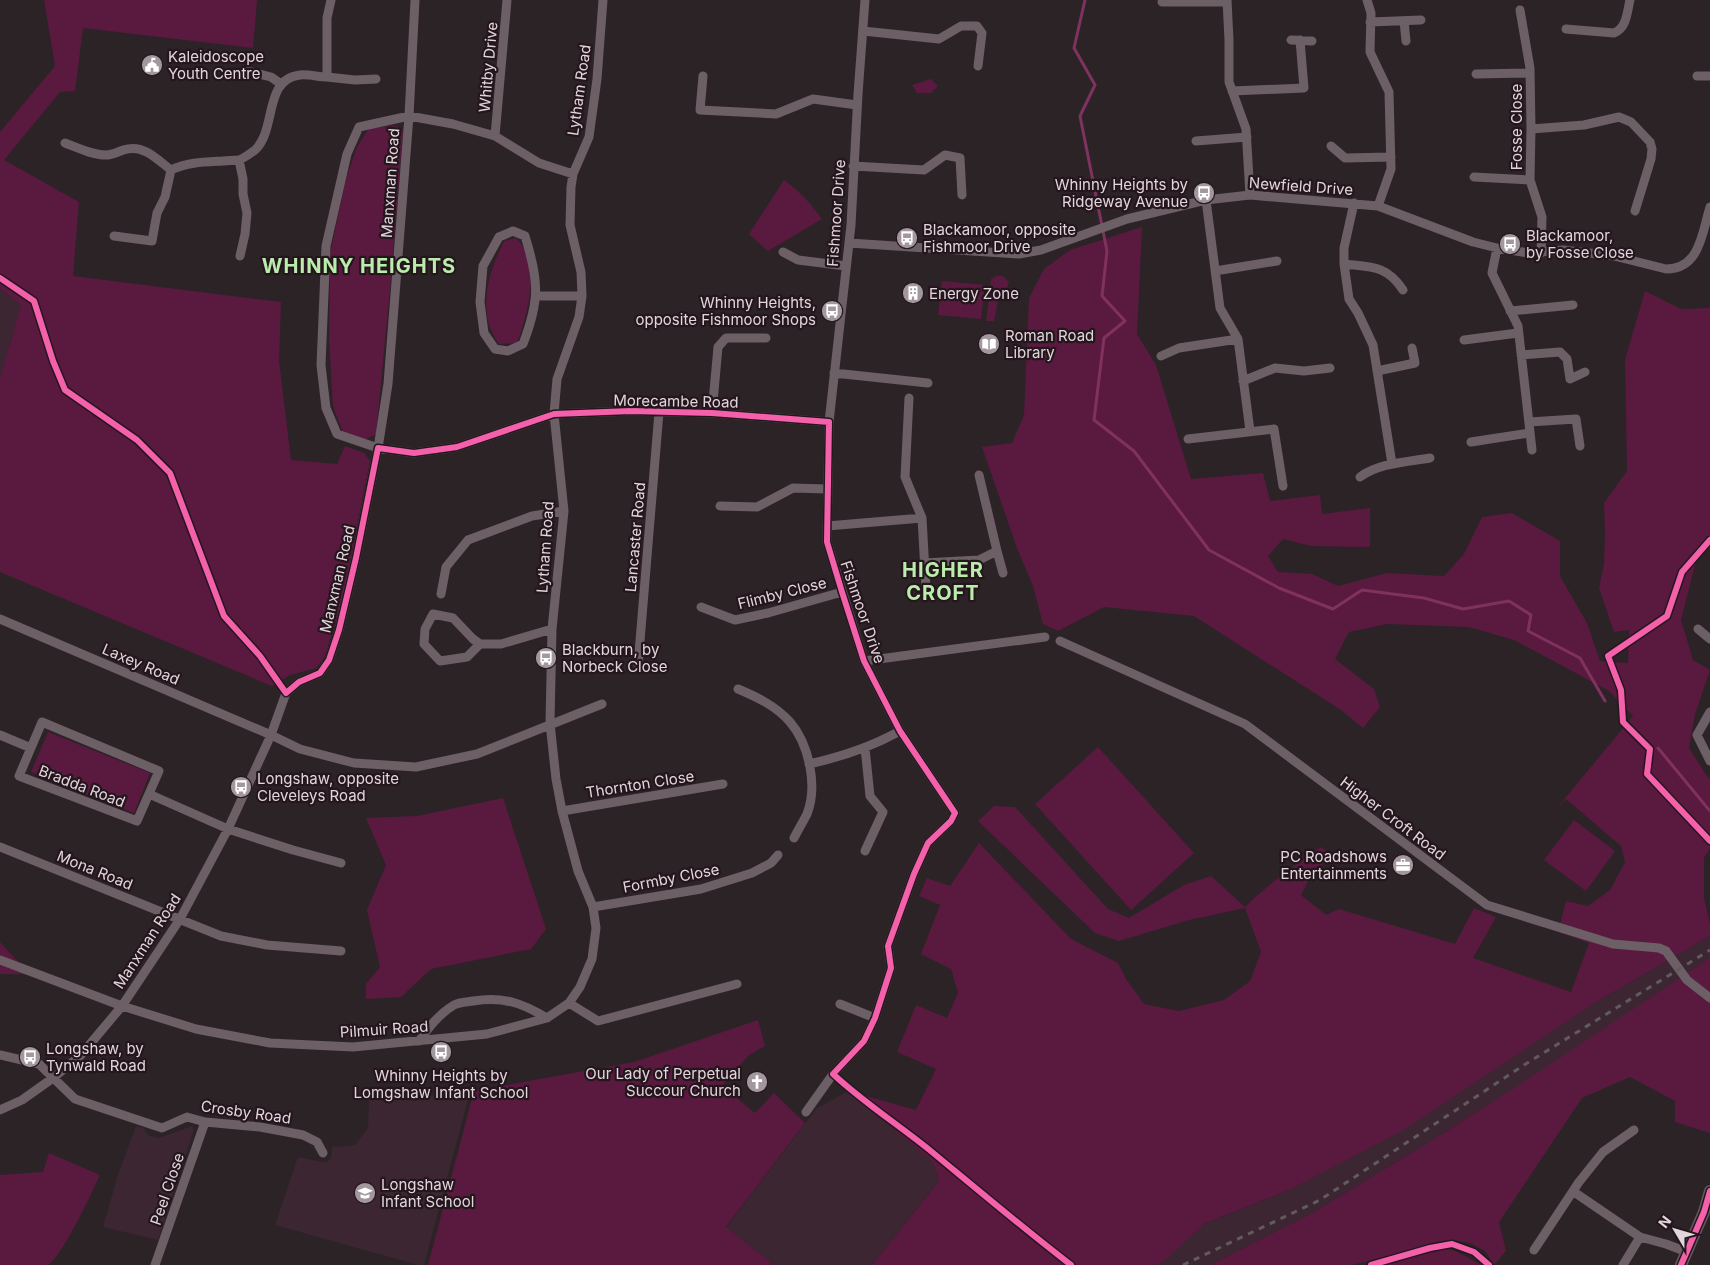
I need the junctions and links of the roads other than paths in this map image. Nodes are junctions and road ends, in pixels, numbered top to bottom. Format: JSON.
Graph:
{"nodes":[{"id":1,"x":331,"y":0,"type":"edge"},
{"id":2,"x":415,"y":0,"type":"edge"},
{"id":3,"x":507,"y":0,"type":"edge"},
{"id":4,"x":603,"y":0,"type":"edge"},
{"id":5,"x":865,"y":0,"type":"edge"},
{"id":6,"x":1367,"y":0,"type":"edge"},
{"id":7,"x":1630,"y":0,"type":"edge"},
{"id":8,"x":1227,"y":1,"type":"edge"},
{"id":9,"x":1167,"y":2,"type":"edge"},
{"id":10,"x":1520,"y":10,"type":"dead end"},
{"id":11,"x":1421,"y":20,"type":"dead end"},
{"id":12,"x":1404,"y":21,"type":"junction"},
{"id":13,"x":1370,"y":22,"type":"junction"},
{"id":14,"x":1566,"y":28,"type":"dead end"},
{"id":15,"x":864,"y":31,"type":"junction"},
{"id":16,"x":1312,"y":40,"type":"dead end"},
{"id":17,"x":1406,"y":41,"type":"dead end"},
{"id":18,"x":978,"y":66,"type":"dead end"},
{"id":19,"x":247,"y":71,"type":"dead end"},
{"id":20,"x":1530,"y":73,"type":"junction"},
{"id":21,"x":1476,"y":74,"type":"dead end"},
{"id":22,"x":703,"y":76,"type":"dead end"},
{"id":23,"x":1697,"y":76,"type":"dead end"},
{"id":24,"x":1710,"y":76,"type":"edge"},
{"id":25,"x":327,"y":77,"type":"junction"},
{"id":26,"x":376,"y":79,"type":"dead end"},
{"id":27,"x":281,"y":84,"type":"junction"},
{"id":28,"x":1232,"y":91,"type":"junction"},
{"id":29,"x":857,"y":105,"type":"junction"},
{"id":30,"x":409,"y":116,"type":"junction"},
{"id":31,"x":1532,"y":129,"type":"junction"},
{"id":32,"x":495,"y":136,"type":"junction"},
{"id":33,"x":1247,"y":137,"type":"junction"},
{"id":34,"x":1196,"y":141,"type":"dead end"},
{"id":35,"x":65,"y":143,"type":"dead end"},
{"id":36,"x":1331,"y":146,"type":"dead end"},
{"id":37,"x":1391,"y":157,"type":"junction"},
{"id":38,"x":239,"y":160,"type":"junction"},
{"id":39,"x":853,"y":166,"type":"junction"},
{"id":40,"x":171,"y":170,"type":"junction"},
{"id":41,"x":573,"y":174,"type":"junction"},
{"id":42,"x":1474,"y":177,"type":"dead end"},
{"id":43,"x":1530,"y":180,"type":"junction"},
{"id":44,"x":962,"y":195,"type":"dead end"},
{"id":45,"x":1250,"y":195,"type":"junction"},
{"id":46,"x":1206,"y":200,"type":"junction"},
{"id":47,"x":1354,"y":203,"type":"junction"},
{"id":48,"x":1378,"y":206,"type":"junction"},
{"id":49,"x":1710,"y":207,"type":"edge"},
{"id":50,"x":1635,"y":211,"type":"dead end"},
{"id":51,"x":114,"y":236,"type":"dead end"},
{"id":52,"x":849,"y":244,"type":"junction"},
{"id":53,"x":1497,"y":248,"type":"junction"},
{"id":54,"x":783,"y":252,"type":"dead end"},
{"id":55,"x":1541,"y":253,"type":"junction"},
{"id":56,"x":240,"y":256,"type":"dead end"},
{"id":57,"x":1277,"y":261,"type":"dead end"},
{"id":58,"x":1344,"y":264,"type":"junction"},
{"id":59,"x":846,"y":266,"type":"junction"},
{"id":60,"x":1216,"y":271,"type":"junction"},
{"id":61,"x":1403,"y":290,"type":"dead end"},
{"id":62,"x":536,"y":296,"type":"junction"},
{"id":63,"x":582,"y":296,"type":"junction"},
{"id":64,"x":1572,"y":305,"type":"dead end"},
{"id":65,"x":1510,"y":310,"type":"junction"},
{"id":66,"x":1518,"y":333,"type":"junction"},
{"id":67,"x":766,"y":338,"type":"dead end"},
{"id":68,"x":1238,"y":339,"type":"junction"},
{"id":69,"x":1464,"y":340,"type":"dead end"},
{"id":70,"x":1412,"y":348,"type":"dead end"},
{"id":71,"x":1521,"y":355,"type":"junction"},
{"id":72,"x":1161,"y":356,"type":"dead end"},
{"id":73,"x":1330,"y":368,"type":"dead end"},
{"id":74,"x":1377,"y":371,"type":"junction"},
{"id":75,"x":1585,"y":372,"type":"dead end"},
{"id":76,"x":834,"y":373,"type":"junction"},
{"id":77,"x":1243,"y":381,"type":"junction"},
{"id":78,"x":928,"y":383,"type":"dead end"},
{"id":79,"x":910,"y":398,"type":"dead end"},
{"id":80,"x":659,"y":412,"type":"junction"},
{"id":81,"x":712,"y":413,"type":"junction"},
{"id":82,"x":554,"y":414,"type":"junction"},
{"id":83,"x":829,"y":422,"type":"junction"},
{"id":84,"x":1529,"y":422,"type":"junction"},
{"id":85,"x":1250,"y":431,"type":"junction"},
{"id":86,"x":1529,"y":433,"type":"junction"},
{"id":87,"x":1188,"y":439,"type":"dead end"},
{"id":88,"x":1471,"y":442,"type":"dead end"},
{"id":89,"x":1580,"y":446,"type":"dead end"},
{"id":90,"x":378,"y":448,"type":"junction"},
{"id":91,"x":1532,"y":450,"type":"dead end"},
{"id":92,"x":1430,"y":458,"type":"dead end"},
{"id":93,"x":1392,"y":464,"type":"junction"},
{"id":94,"x":979,"y":475,"type":"dead end"},
{"id":95,"x":1360,"y":477,"type":"dead end"},
{"id":96,"x":1283,"y":486,"type":"dead end"},
{"id":97,"x":827,"y":489,"type":"junction"},
{"id":98,"x":720,"y":506,"type":"dead end"},
{"id":99,"x":564,"y":511,"type":"junction"},
{"id":100,"x":922,"y":518,"type":"junction"},
{"id":101,"x":827,"y":526,"type":"junction"},
{"id":102,"x":997,"y":550,"type":"junction"},
{"id":103,"x":924,"y":563,"type":"junction"},
{"id":104,"x":1003,"y":573,"type":"dead end"},
{"id":105,"x":926,"y":589,"type":"dead end"},
{"id":106,"x":842,"y":592,"type":"junction"},
{"id":107,"x":441,"y":594,"type":"dead end"},
{"id":108,"x":701,"y":607,"type":"dead end"},
{"id":109,"x":0,"y":619,"type":"edge"},
{"id":110,"x":552,"y":629,"type":"junction"},
{"id":111,"x":1698,"y":629,"type":"dead end"},
{"id":112,"x":1045,"y":637,"type":"dead end"},
{"id":113,"x":1710,"y":639,"type":"edge"},
{"id":114,"x":1060,"y":641,"type":"dead end"},
{"id":115,"x":480,"y":644,"type":"junction"},
{"id":116,"x":864,"y":661,"type":"junction"},
{"id":117,"x":638,"y":665,"type":"dead end"},
{"id":118,"x":738,"y":689,"type":"dead end"},
{"id":119,"x":602,"y":704,"type":"dead end"},
{"id":120,"x":1710,"y":712,"type":"edge"},
{"id":121,"x":550,"y":723,"type":"junction"},
{"id":122,"x":900,"y":731,"type":"junction"},
{"id":123,"x":0,"y":735,"type":"edge"},
{"id":124,"x":271,"y":735,"type":"junction"},
{"id":125,"x":31,"y":748,"type":"junction"},
{"id":126,"x":865,"y":748,"type":"junction"},
{"id":127,"x":1710,"y":761,"type":"edge"},
{"id":128,"x":809,"y":764,"type":"junction"},
{"id":129,"x":723,"y":784,"type":"dead end"},
{"id":130,"x":149,"y":794,"type":"junction"},
{"id":131,"x":562,"y":811,"type":"junction"},
{"id":132,"x":228,"y":828,"type":"junction"},
{"id":133,"x":794,"y":838,"type":"dead end"},
{"id":134,"x":0,"y":847,"type":"edge"},
{"id":135,"x":865,"y":851,"type":"dead end"},
{"id":136,"x":778,"y":855,"type":"dead end"},
{"id":137,"x":341,"y":864,"type":"dead end"},
{"id":138,"x":593,"y":907,"type":"junction"},
{"id":139,"x":180,"y":919,"type":"junction"},
{"id":140,"x":341,"y":951,"type":"dead end"},
{"id":141,"x":0,"y":960,"type":"edge"},
{"id":142,"x":737,"y":984,"type":"dead end"},
{"id":143,"x":1710,"y":998,"type":"edge"},
{"id":144,"x":569,"y":1003,"type":"junction"},
{"id":145,"x":840,"y":1004,"type":"dead end"},
{"id":146,"x":122,"y":1006,"type":"junction"},
{"id":147,"x":547,"y":1018,"type":"junction"},
{"id":148,"x":875,"y":1018,"type":"junction"},
{"id":149,"x":419,"y":1041,"type":"junction"},
{"id":150,"x":0,"y":1055,"type":"edge"},
{"id":151,"x":53,"y":1078,"type":"junction"},
{"id":152,"x":0,"y":1110,"type":"edge"},
{"id":153,"x":806,"y":1112,"type":"dead end"},
{"id":154,"x":205,"y":1122,"type":"junction"},
{"id":155,"x":1634,"y":1130,"type":"dead end"},
{"id":156,"x":323,"y":1152,"type":"dead end"},
{"id":157,"x":1710,"y":1191,"type":"edge"},
{"id":158,"x":1574,"y":1192,"type":"junction"},
{"id":159,"x":1640,"y":1237,"type":"junction"},
{"id":160,"x":1534,"y":1250,"type":"dead end"},
{"id":161,"x":1687,"y":1252,"type":"junction"},
{"id":162,"x":155,"y":1265,"type":"edge"},
{"id":163,"x":1623,"y":1265,"type":"edge"},
{"id":164,"x":1681,"y":1265,"type":"edge"}],
"edges":[{"from":1,"to":25,"type":"street"},
{"from":2,"to":30,"type":"street","name":"Manxman Road"},
{"from":3,"to":32,"type":"street","name":"Whitby Drive"},
{"from":4,"to":41,"type":"street","name":"Lytham Road"},
{"from":5,"to":15,"type":"street","name":"Fishmoor Drive"},
{"from":6,"to":13,"type":"street"},
{"from":7,"to":14,"type":"street"},
{"from":8,"to":9,"type":"street"},
{"from":8,"to":28,"type":"street"},
{"from":10,"to":20,"type":"street","name":"Fosse Close"},
{"from":11,"to":12,"type":"street"},
{"from":12,"to":13,"type":"street"},
{"from":12,"to":17,"type":"street"},
{"from":13,"to":37,"type":"street"},
{"from":15,"to":18,"type":"street"},
{"from":15,"to":29,"type":"street","name":"Fishmoor Drive"},
{"from":16,"to":28,"type":"street"},
{"from":19,"to":27,"type":"street"},
{"from":20,"to":21,"type":"street","name":"Fosse Close"},
{"from":20,"to":31,"type":"street","name":"Fosse Close"},
{"from":22,"to":29,"type":"street"},
{"from":23,"to":24,"type":"street"},
{"from":25,"to":26,"type":"street"},
{"from":25,"to":27,"type":"street"},
{"from":27,"to":38,"type":"street"},
{"from":28,"to":33,"type":"street"},
{"from":29,"to":39,"type":"street","name":"Fishmoor Drive"},
{"from":30,"to":32,"type":"street"},
{"from":30,"to":90,"type":"street","name":"Manxman Road"},
{"from":30,"to":90,"type":"street","name":"Morecambe Road"},
{"from":31,"to":43,"type":"street","name":"Fosse Close"},
{"from":31,"to":50,"type":"street"},
{"from":32,"to":41,"type":"street"},
{"from":33,"to":34,"type":"street"},
{"from":33,"to":45,"type":"street"},
{"from":35,"to":40,"type":"street"},
{"from":36,"to":37,"type":"street"},
{"from":37,"to":48,"type":"street"},
{"from":38,"to":40,"type":"street"},
{"from":38,"to":56,"type":"street"},
{"from":39,"to":44,"type":"street"},
{"from":39,"to":52,"type":"street","name":"Fishmoor Drive"},
{"from":40,"to":51,"type":"street"},
{"from":41,"to":63,"type":"street","name":"Lytham Road"},
{"from":42,"to":43,"type":"street","name":"Fosse Close"},
{"from":43,"to":55,"type":"street","name":"Fosse Close"},
{"from":45,"to":46,"type":"street","name":"Newfield Drive"},
{"from":45,"to":47,"type":"street","name":"Newfield Drive"},
{"from":46,"to":52,"type":"street","name":"Newfield Drive"},
{"from":46,"to":60,"type":"street"},
{"from":47,"to":48,"type":"street","name":"Newfield Drive"},
{"from":47,"to":58,"type":"street"},
{"from":48,"to":53,"type":"street","name":"Newfield Drive"},
{"from":49,"to":55,"type":"street","name":"Newfield Drive"},
{"from":52,"to":59,"type":"street","name":"Fishmoor Drive"},
{"from":53,"to":55,"type":"street","name":"Newfield Drive"},
{"from":53,"to":65,"type":"street"},
{"from":54,"to":59,"type":"street"},
{"from":57,"to":60,"type":"street"},
{"from":58,"to":61,"type":"street"},
{"from":58,"to":74,"type":"street"},
{"from":59,"to":76,"type":"street","name":"Fishmoor Drive"},
{"from":60,"to":68,"type":"street"},
{"from":62,"to":62,"type":"street"},
{"from":62,"to":63,"type":"street"},
{"from":63,"to":82,"type":"street","name":"Lytham Road"},
{"from":64,"to":65,"type":"street"},
{"from":65,"to":66,"type":"street"},
{"from":66,"to":69,"type":"street"},
{"from":66,"to":71,"type":"street"},
{"from":67,"to":81,"type":"street"},
{"from":68,"to":72,"type":"street"},
{"from":68,"to":77,"type":"street"},
{"from":70,"to":74,"type":"street"},
{"from":71,"to":75,"type":"street"},
{"from":71,"to":84,"type":"street"},
{"from":73,"to":77,"type":"street"},
{"from":74,"to":93,"type":"street"},
{"from":76,"to":78,"type":"street"},
{"from":76,"to":83,"type":"street","name":"Fishmoor Drive"},
{"from":77,"to":85,"type":"street"},
{"from":79,"to":100,"type":"street"},
{"from":80,"to":81,"type":"street","name":"Morecambe Road"},
{"from":80,"to":82,"type":"street","name":"Morecambe Road"},
{"from":80,"to":117,"type":"street","name":"Lancaster Road"},
{"from":81,"to":83,"type":"street","name":"Morecambe Road"},
{"from":82,"to":90,"type":"street","name":"Morecambe Road"},
{"from":82,"to":99,"type":"street","name":"Lytham Road"},
{"from":83,"to":97,"type":"street","name":"Fishmoor Drive"},
{"from":84,"to":86,"type":"street"},
{"from":84,"to":89,"type":"street"},
{"from":85,"to":87,"type":"street"},
{"from":85,"to":96,"type":"street"},
{"from":86,"to":88,"type":"street"},
{"from":86,"to":91,"type":"street"},
{"from":90,"to":124,"type":"street","name":"Manxman Road"},
{"from":92,"to":93,"type":"street"},
{"from":93,"to":95,"type":"street"},
{"from":94,"to":102,"type":"street"},
{"from":97,"to":98,"type":"street"},
{"from":97,"to":101,"type":"street","name":"Fishmoor Drive"},
{"from":99,"to":107,"type":"street"},
{"from":99,"to":110,"type":"street","name":"Lytham Road"},
{"from":100,"to":101,"type":"street"},
{"from":100,"to":103,"type":"street"},
{"from":101,"to":106,"type":"street","name":"Fishmoor Drive"},
{"from":102,"to":103,"type":"street"},
{"from":102,"to":104,"type":"street"},
{"from":103,"to":105,"type":"street"},
{"from":106,"to":108,"type":"street","name":"Flimby Close"},
{"from":106,"to":116,"type":"street","name":"Fishmoor Drive"},
{"from":109,"to":124,"type":"street","name":"Laxey Road"},
{"from":110,"to":115,"type":"street"},
{"from":110,"to":121,"type":"street","name":"Lytham Road"},
{"from":111,"to":113,"type":"street"},
{"from":112,"to":116,"type":"street"},
{"from":114,"to":143,"type":"street","name":"Higher Croft Road"},
{"from":115,"to":115,"type":"street"},
{"from":116,"to":122,"type":"street","name":"Fishmoor Drive"},
{"from":118,"to":128,"type":"street"},
{"from":119,"to":121,"type":"street","name":"Laxey Road"},
{"from":120,"to":127,"type":"street"},
{"from":121,"to":124,"type":"street","name":"Laxey Road"},
{"from":121,"to":131,"type":"street","name":"Lytham Road"},
{"from":122,"to":126,"type":"street"},
{"from":122,"to":148,"type":"street","name":"Fishmoor Drive"},
{"from":123,"to":125,"type":"street","name":"Bradda Road"},
{"from":124,"to":132,"type":"street","name":"Manxman Road"},
{"from":125,"to":130,"type":"street","name":"Bradda Road"},
{"from":125,"to":130,"type":"street","name":"Bradda Road"},
{"from":126,"to":128,"type":"street"},
{"from":126,"to":135,"type":"street"},
{"from":128,"to":133,"type":"street"},
{"from":129,"to":131,"type":"street","name":"Thornton Close"},
{"from":130,"to":132,"type":"street","name":"Bradda Road"},
{"from":131,"to":138,"type":"street","name":"Lytham Road"},
{"from":132,"to":137,"type":"street","name":"Bradda Road"},
{"from":132,"to":139,"type":"street","name":"Manxman Road"},
{"from":134,"to":139,"type":"street","name":"Mona Road"},
{"from":136,"to":138,"type":"street","name":"Formby Close"},
{"from":138,"to":144,"type":"street","name":"Lytham Road"},
{"from":139,"to":140,"type":"street","name":"Mona Road"},
{"from":139,"to":146,"type":"street","name":"Manxman Road"},
{"from":141,"to":146,"type":"street","name":"Pilmuir Road"},
{"from":142,"to":144,"type":"street"},
{"from":144,"to":147,"type":"street","name":"Pilmuir Road"},
{"from":145,"to":148,"type":"street"},
{"from":146,"to":149,"type":"street","name":"Pilmuir Road"},
{"from":146,"to":151,"type":"street","name":"Manxman Road"},
{"from":147,"to":149,"type":"street","name":"Pilmuir Road"},
{"from":147,"to":149,"type":"street"},
{"from":148,"to":153,"type":"street"},
{"from":150,"to":151,"type":"street","name":"Crosby Road"},
{"from":151,"to":152,"type":"street","name":"Manxman Road"},
{"from":151,"to":154,"type":"street","name":"Crosby Road"},
{"from":154,"to":156,"type":"street","name":"Crosby Road"},
{"from":154,"to":162,"type":"street","name":"Peel Close"},
{"from":155,"to":158,"type":"street"},
{"from":157,"to":161,"type":"main road"},
{"from":158,"to":159,"type":"street"},
{"from":158,"to":160,"type":"street"},
{"from":159,"to":161,"type":"street"},
{"from":159,"to":163,"type":"street"},
{"from":161,"to":164,"type":"main road"}]}
